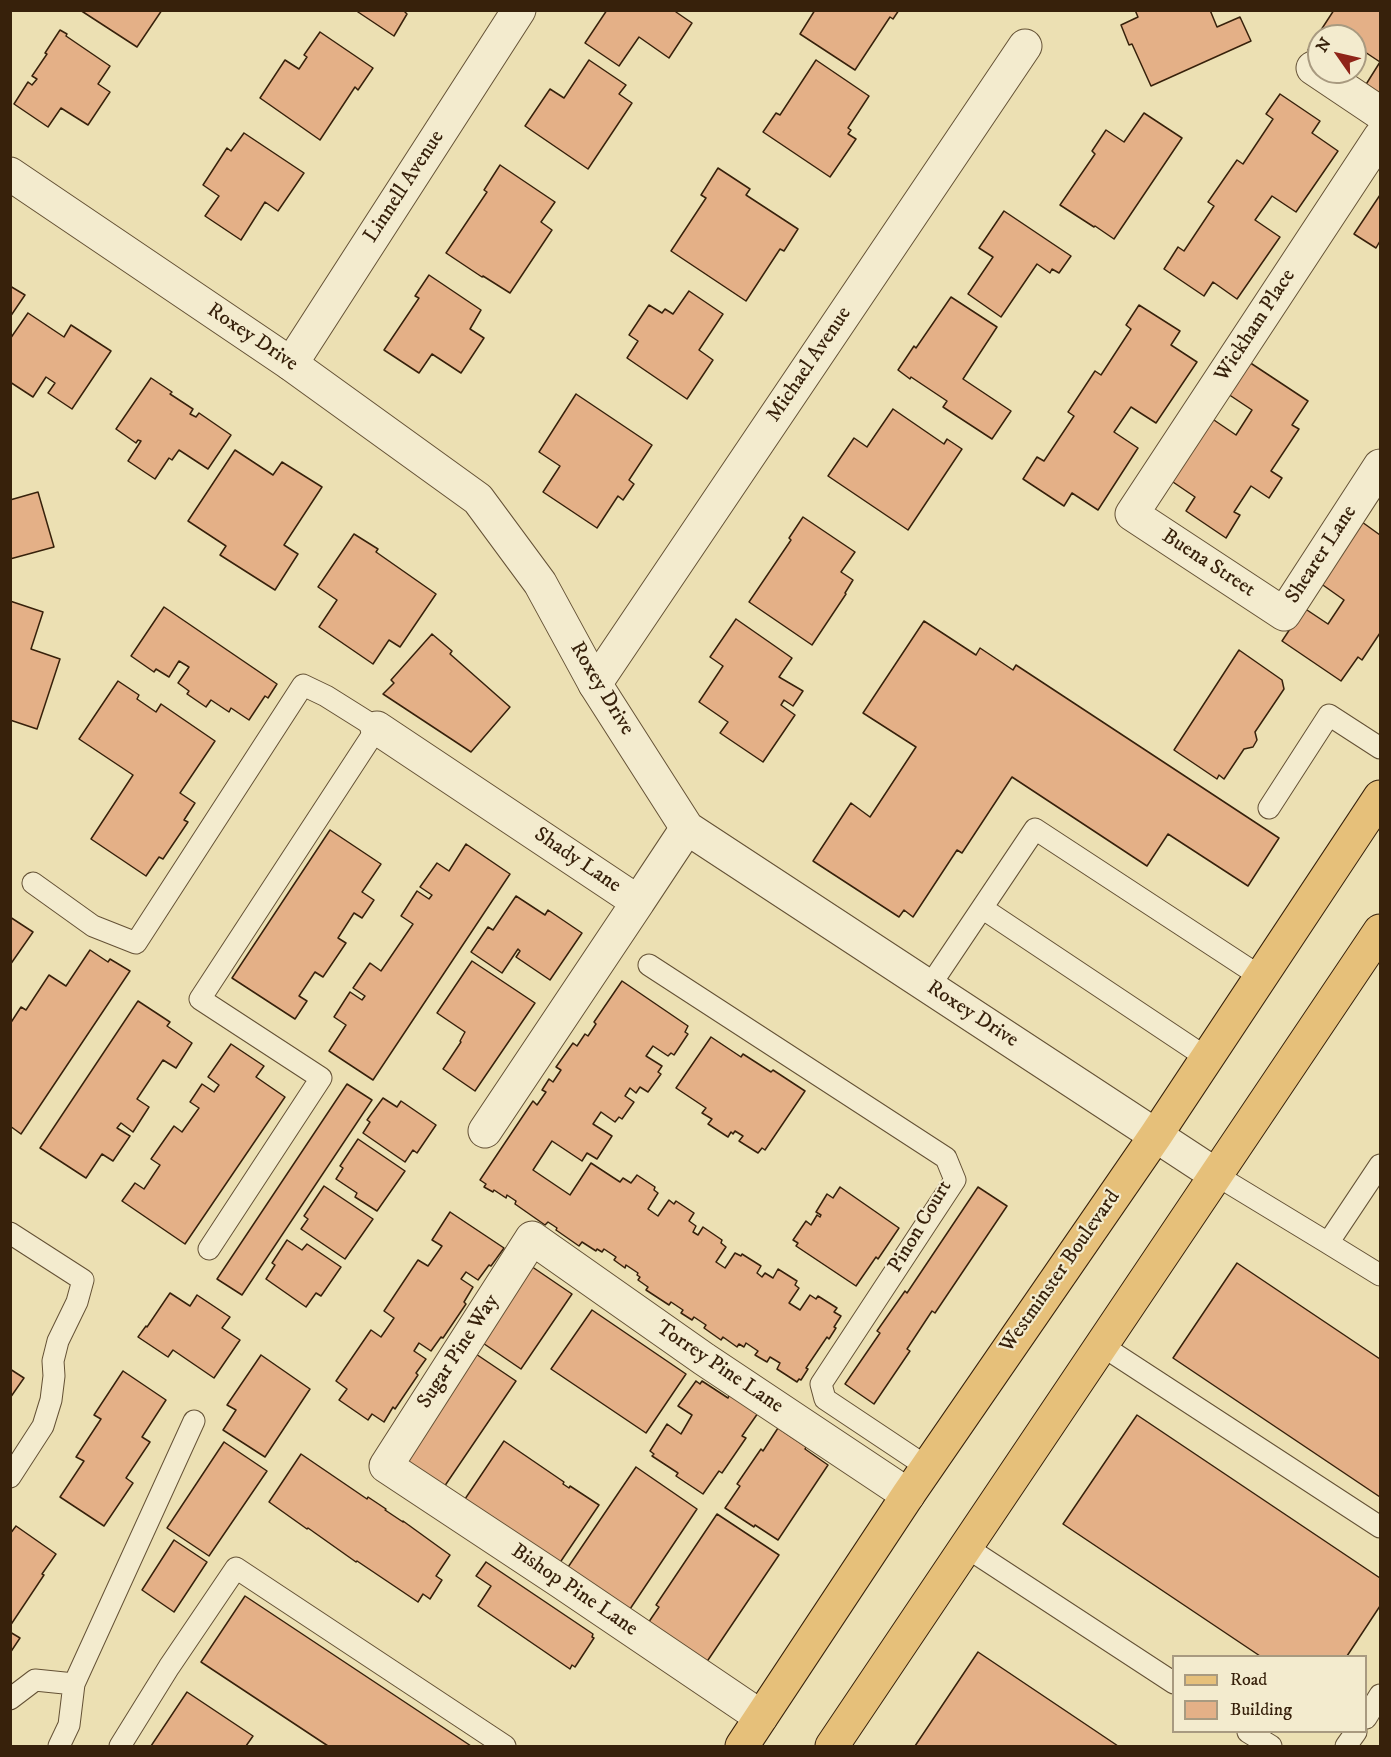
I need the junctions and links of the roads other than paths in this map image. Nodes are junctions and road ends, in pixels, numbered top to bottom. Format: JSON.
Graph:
{"nodes":[{"id":1,"x":519,"y":10,"type":"edge"},
{"id":2,"x":1025,"y":46,"type":"dead end"},
{"id":3,"x":1337,"y":84,"type":"edge"},
{"id":4,"x":1380,"y":113,"type":"edge"},
{"id":5,"x":1380,"y":137,"type":"edge"},
{"id":6,"x":10,"y":174,"type":"edge"},
{"id":7,"x":291,"y":364,"type":"junction"},
{"id":8,"x":1380,"y":466,"type":"edge"},
{"id":9,"x":1132,"y":514,"type":"joint"},
{"id":10,"x":1284,"y":614,"type":"joint"},
{"id":11,"x":595,"y":684,"type":"junction"},
{"id":12,"x":377,"y":728,"type":"junction"},
{"id":13,"x":1380,"y":748,"type":"edge"},
{"id":14,"x":1380,"y":798,"type":"edge"},
{"id":15,"x":1269,"y":808,"type":"dead end"},
{"id":16,"x":687,"y":828,"type":"junction"},
{"id":17,"x":33,"y":883,"type":"dead end"},
{"id":18,"x":638,"y":902,"type":"junction"},
{"id":19,"x":982,"y":908,"type":"junction"},
{"id":20,"x":1380,"y":931,"type":"edge"},
{"id":21,"x":649,"y":966,"type":"dead end"},
{"id":22,"x":1260,"y":977,"type":"junction"},
{"id":23,"x":929,"y":987,"type":"junction"},
{"id":24,"x":1207,"y":1058,"type":"junction"},
{"id":25,"x":485,"y":1131,"type":"dead end"},
{"id":26,"x":1156,"y":1135,"type":"junction"},
{"id":27,"x":1380,"y":1165,"type":"edge"},
{"id":28,"x":1216,"y":1175,"type":"junction"},
{"id":29,"x":10,"y":1233,"type":"edge"},
{"id":30,"x":532,"y":1238,"type":"joint"},
{"id":31,"x":1328,"y":1243,"type":"junction"},
{"id":32,"x":209,"y":1249,"type":"dead end"},
{"id":33,"x":1380,"y":1275,"type":"edge"},
{"id":34,"x":1101,"y":1346,"type":"junction"},
{"id":35,"x":194,"y":1421,"type":"dead end"},
{"id":36,"x":386,"y":1466,"type":"joint"},
{"id":37,"x":927,"y":1467,"type":"junction"},
{"id":38,"x":10,"y":1477,"type":"edge"},
{"id":39,"x":908,"y":1495,"type":"junction"},
{"id":40,"x":1380,"y":1527,"type":"edge"},
{"id":41,"x":966,"y":1547,"type":"junction"},
{"id":42,"x":1172,"y":1682,"type":"edge"},
{"id":43,"x":74,"y":1684,"type":"junction"},
{"id":44,"x":1380,"y":1695,"type":"edge"},
{"id":45,"x":10,"y":1699,"type":"edge"},
{"id":46,"x":1367,"y":1715,"type":"edge"},
{"id":47,"x":761,"y":1717,"type":"junction"},
{"id":48,"x":1251,"y":1733,"type":"edge"},
{"id":49,"x":1355,"y":1733,"type":"edge"},
{"id":50,"x":59,"y":1746,"type":"edge"},
{"id":51,"x":120,"y":1746,"type":"edge"},
{"id":52,"x":505,"y":1746,"type":"edge"},
{"id":53,"x":742,"y":1746,"type":"edge"},
{"id":54,"x":832,"y":1746,"type":"edge"},
{"id":55,"x":1271,"y":1746,"type":"edge"},
{"id":56,"x":1346,"y":1746,"type":"edge"}],
"edges":[{"from":1,"to":7,"type":"street","name":"Linnell Avenue"},
{"from":2,"to":11,"type":"street","name":"Michael Avenue"},
{"from":3,"to":4,"type":"street"},
{"from":5,"to":9,"type":"street","name":"Wickham Place"},
{"from":6,"to":7,"type":"street","name":"Roxey Drive"},
{"from":7,"to":11,"type":"street","name":"Roxey Drive"},
{"from":8,"to":10,"type":"street","name":"Shearer Lane"},
{"from":9,"to":10,"type":"street","name":"Buena Street"},
{"from":11,"to":16,"type":"street","name":"Roxey Drive"},
{"from":12,"to":17,"type":"lane"},
{"from":12,"to":18,"type":"street","name":"Shady Lane"},
{"from":12,"to":32,"type":"lane"},
{"from":13,"to":15,"type":"lane"},
{"from":14,"to":22,"type":"main road","name":"Westminster Boulevard"},
{"from":16,"to":18,"type":"street"},
{"from":16,"to":23,"type":"street","name":"Roxey Drive"},
{"from":18,"to":25,"type":"street","name":"Shady Lane"},
{"from":19,"to":22,"type":"lane"},
{"from":19,"to":23,"type":"lane"},
{"from":19,"to":24,"type":"lane"},
{"from":20,"to":28,"type":"main road"},
{"from":21,"to":37,"type":"lane","name":"Pinon Court"},
{"from":22,"to":24,"type":"main road","name":"Westminster Boulevard"},
{"from":23,"to":26,"type":"street","name":"Roxey Drive"},
{"from":24,"to":26,"type":"main road","name":"Westminster Boulevard"},
{"from":26,"to":28,"type":"street","name":"Roxey Drive"},
{"from":26,"to":37,"type":"main road","name":"Westminster Boulevard"},
{"from":27,"to":31,"type":"lane"},
{"from":28,"to":31,"type":"lane"},
{"from":28,"to":34,"type":"main road"},
{"from":29,"to":38,"type":"lane"},
{"from":30,"to":36,"type":"street","name":"Sugar Pine Way"},
{"from":30,"to":39,"type":"street","name":"Torrey Pine Lane"},
{"from":31,"to":33,"type":"lane"},
{"from":34,"to":40,"type":"lane"},
{"from":34,"to":41,"type":"main road"},
{"from":35,"to":43,"type":"lane"},
{"from":36,"to":47,"type":"street","name":"Bishop Pine Lane"},
{"from":37,"to":39,"type":"main road","name":"Westminster Boulevard"},
{"from":39,"to":47,"type":"main road","name":"Westminster Boulevard"},
{"from":41,"to":42,"type":"lane"},
{"from":41,"to":54,"type":"main road"},
{"from":43,"to":45,"type":"lane"},
{"from":43,"to":50,"type":"lane"},
{"from":44,"to":46,"type":"lane"},
{"from":47,"to":53,"type":"main road","name":"Westminster Boulevard"},
{"from":48,"to":55,"type":"lane"},
{"from":49,"to":56,"type":"lane"},
{"from":51,"to":52,"type":"lane"}]}
